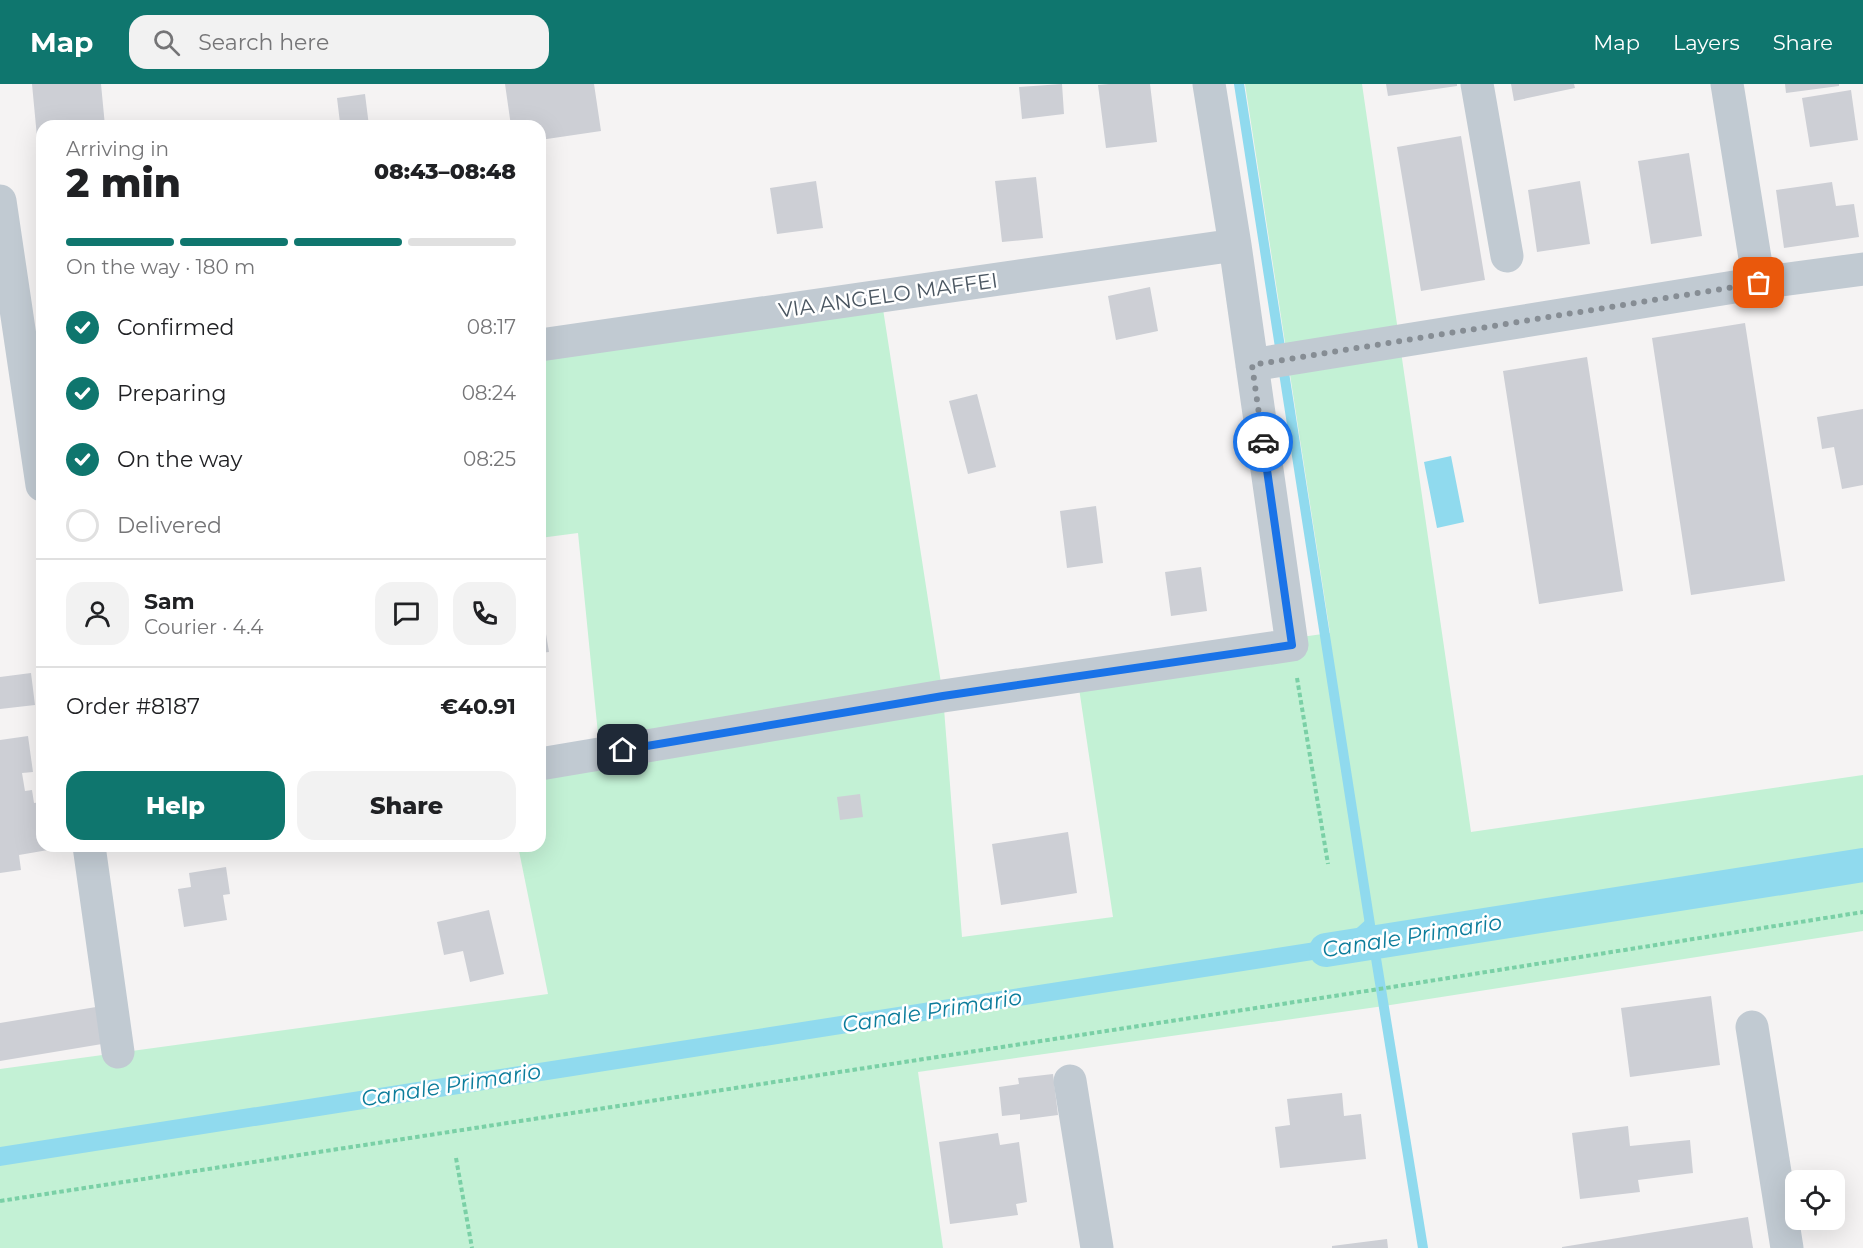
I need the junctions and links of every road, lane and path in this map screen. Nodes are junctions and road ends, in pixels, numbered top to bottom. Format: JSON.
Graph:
{"nodes":[{"id":1,"x":1209,"y":84,"type":"edge"},
{"id":2,"x":1477,"y":84,"type":"edge"},
{"id":3,"x":1727,"y":84,"type":"edge"},
{"id":4,"x":0,"y":201,"type":"edge"},
{"id":5,"x":1235,"y":245,"type":"junction"},
{"id":6,"x":1507,"y":256,"type":"dead end"},
{"id":7,"x":1863,"y":269,"type":"edge"},
{"id":8,"x":1759,"y":283,"type":"junction"},
{"id":9,"x":546,"y":344,"type":"edge"},
{"id":10,"x":1252,"y":365,"type":"junction"},
{"id":11,"x":36,"y":405,"type":"edge"},
{"id":12,"x":1292,"y":645,"type":"junction"},
{"id":13,"x":546,"y":763,"type":"edge"},
{"id":14,"x":90,"y":852,"type":"edge"},
{"id":15,"x":1328,"y":864,"type":"dead end"},
{"id":16,"x":1863,"y":912,"type":"edge"},
{"id":17,"x":1752,"y":1027,"type":"dead end"},
{"id":18,"x":118,"y":1052,"type":"dead end"},
{"id":19,"x":1070,"y":1082,"type":"dead end"},
{"id":20,"x":456,"y":1158,"type":"dead end"},
{"id":21,"x":0,"y":1202,"type":"edge"},
{"id":22,"x":472,"y":1248,"type":"edge"},
{"id":23,"x":1097,"y":1248,"type":"edge"},
{"id":24,"x":1787,"y":1248,"type":"edge"}],
"edges":[{"from":1,"to":5,"type":"street"},
{"from":2,"to":6,"type":"street"},
{"from":3,"to":8,"type":"street"},
{"from":4,"to":11,"type":"street"},
{"from":5,"to":9,"type":"street","name":"VIA ANGELO MAFFEI"},
{"from":5,"to":10,"type":"street"},
{"from":7,"to":8,"type":"street"},
{"from":8,"to":10,"type":"street"},
{"from":10,"to":12,"type":"street"},
{"from":12,"to":13,"type":"street"},
{"from":12,"to":15,"type":"path"},
{"from":14,"to":18,"type":"street"},
{"from":16,"to":21,"type":"path"},
{"from":17,"to":24,"type":"street"},
{"from":19,"to":23,"type":"street"},
{"from":20,"to":22,"type":"path"}]}
